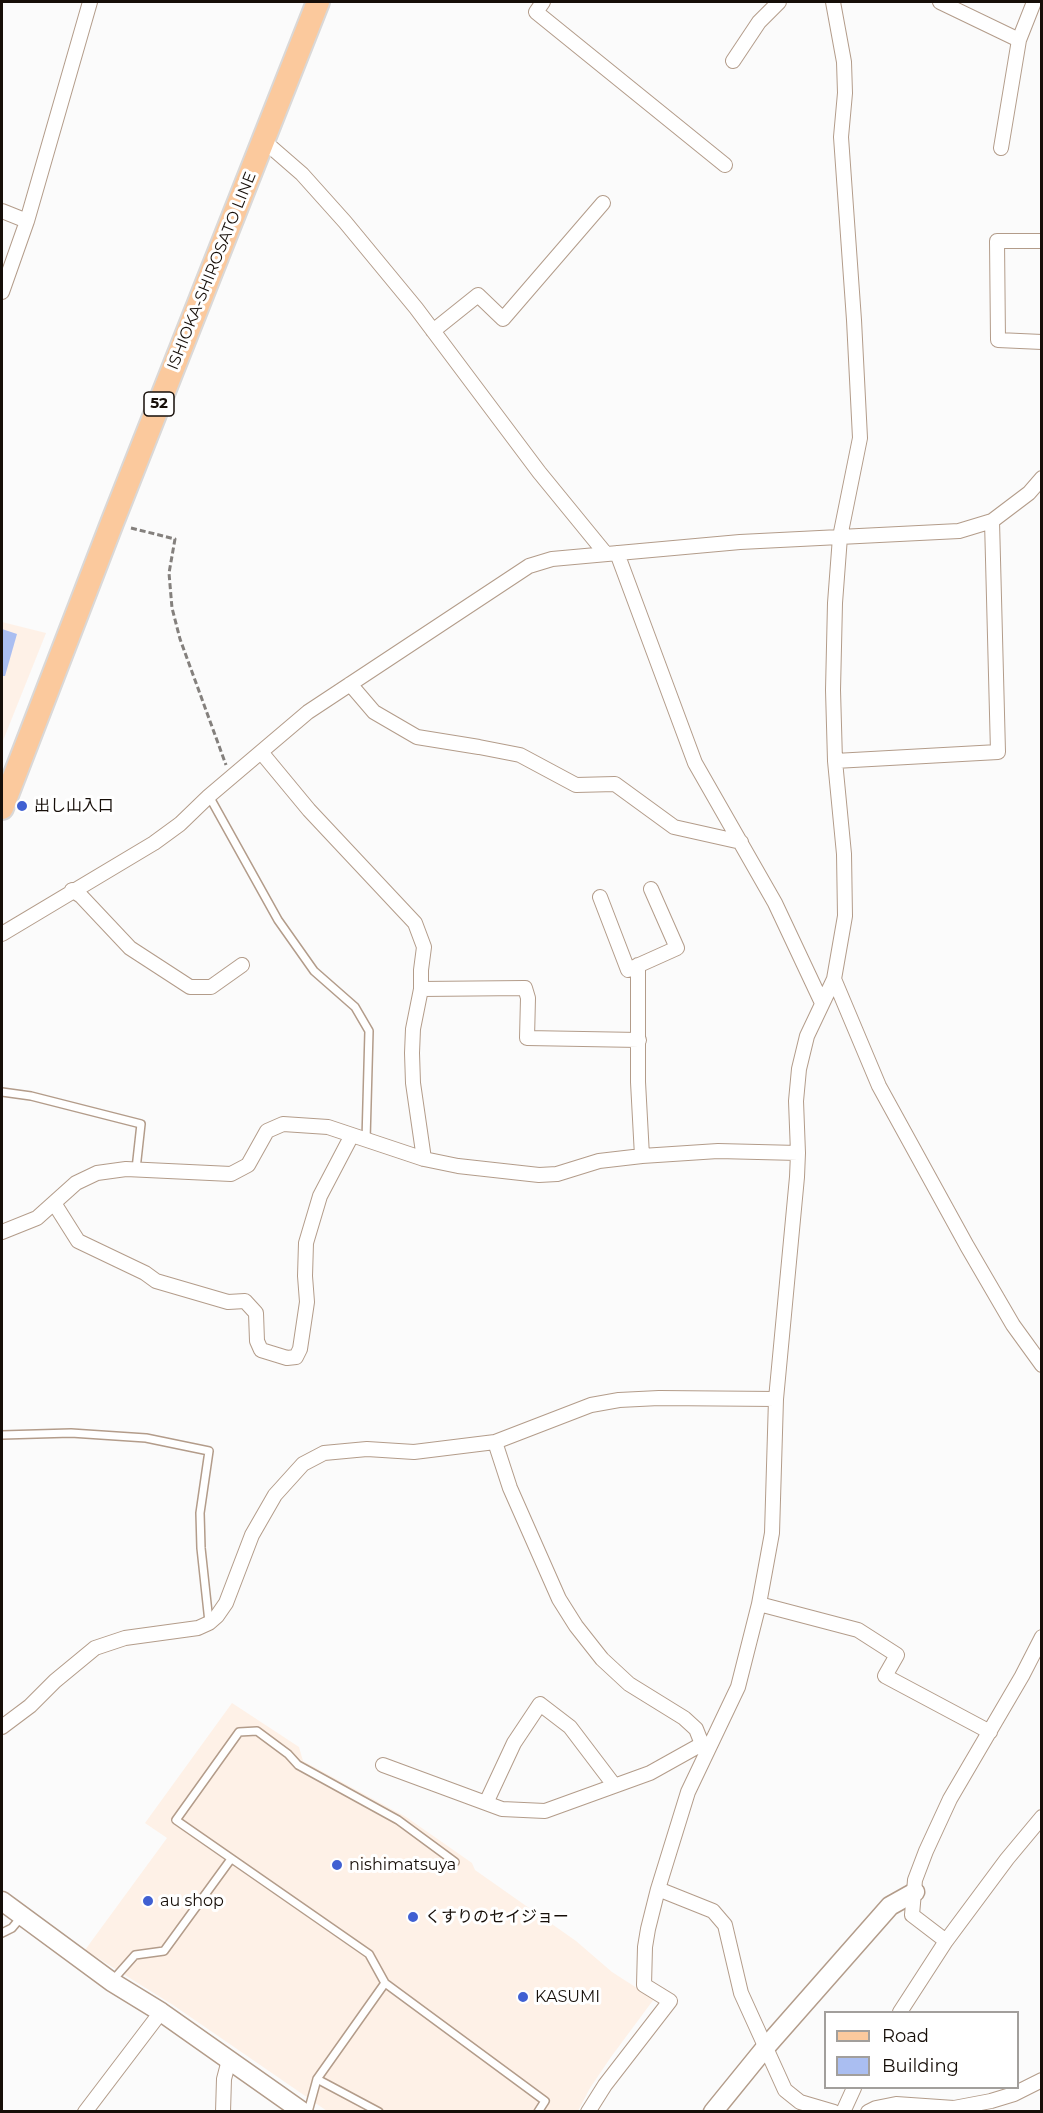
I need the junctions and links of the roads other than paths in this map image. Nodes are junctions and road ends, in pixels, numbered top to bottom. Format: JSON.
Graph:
{"nodes":[{"id":1,"x":90,"y":2,"type":"edge"},
{"id":2,"x":318,"y":2,"type":"edge"},
{"id":3,"x":543,"y":2,"type":"edge"},
{"id":4,"x":779,"y":2,"type":"edge"},
{"id":5,"x":833,"y":2,"type":"edge"},
{"id":6,"x":940,"y":2,"type":"edge"},
{"id":7,"x":1034,"y":2,"type":"edge"},
{"id":8,"x":1019,"y":40,"type":"junction"},
{"id":9,"x":733,"y":62,"type":"dead end"},
{"id":10,"x":264,"y":141,"type":"junction"},
{"id":11,"x":1001,"y":148,"type":"dead end"},
{"id":12,"x":725,"y":165,"type":"dead end"},
{"id":13,"x":603,"y":203,"type":"dead end"},
{"id":14,"x":2,"y":211,"type":"edge"},
{"id":15,"x":27,"y":221,"type":"junction"},
{"id":16,"x":1041,"y":241,"type":"edge"},
{"id":17,"x":2,"y":292,"type":"edge"},
{"id":18,"x":433,"y":331,"type":"junction"},
{"id":19,"x":1041,"y":342,"type":"edge"},
{"id":20,"x":1041,"y":478,"type":"edge"},
{"id":21,"x":992,"y":521,"type":"junction"},
{"id":22,"x":840,"y":537,"type":"junction"},
{"id":23,"x":612,"y":554,"type":"junction"},
{"id":24,"x":350,"y":684,"type":"junction"},
{"id":25,"x":261,"y":752,"type":"junction"},
{"id":26,"x":835,"y":761,"type":"junction"},
{"id":27,"x":209,"y":796,"type":"junction"},
{"id":28,"x":2,"y":808,"type":"edge"},
{"id":29,"x":741,"y":842,"type":"junction"},
{"id":30,"x":651,"y":889,"type":"dead end"},
{"id":31,"x":72,"y":891,"type":"junction"},
{"id":32,"x":600,"y":897,"type":"dead end"},
{"id":33,"x":2,"y":934,"type":"edge"},
{"id":34,"x":242,"y":965,"type":"dead end"},
{"id":35,"x":638,"y":965,"type":"junction"},
{"id":36,"x":834,"y":979,"type":"junction"},
{"id":37,"x":422,"y":989,"type":"junction"},
{"id":38,"x":822,"y":1003,"type":"junction"},
{"id":39,"x":639,"y":1040,"type":"junction"},
{"id":40,"x":2,"y":1092,"type":"edge"},
{"id":41,"x":352,"y":1134,"type":"junction"},
{"id":42,"x":366,"y":1140,"type":"junction"},
{"id":43,"x":798,"y":1153,"type":"junction"},
{"id":44,"x":642,"y":1156,"type":"junction"},
{"id":45,"x":424,"y":1159,"type":"junction"},
{"id":46,"x":136,"y":1169,"type":"junction"},
{"id":47,"x":54,"y":1203,"type":"junction"},
{"id":48,"x":2,"y":1232,"type":"edge"},
{"id":49,"x":1041,"y":1365,"type":"edge"},
{"id":50,"x":776,"y":1399,"type":"junction"},
{"id":51,"x":2,"y":1435,"type":"edge"},
{"id":52,"x":495,"y":1442,"type":"junction"},
{"id":53,"x":759,"y":1604,"type":"junction"},
{"id":54,"x":209,"y":1623,"type":"junction"},
{"id":55,"x":1041,"y":1637,"type":"edge"},
{"id":56,"x":2,"y":1727,"type":"edge"},
{"id":57,"x":990,"y":1732,"type":"junction"},
{"id":58,"x":705,"y":1746,"type":"junction"},
{"id":59,"x":383,"y":1764,"type":"dead end"},
{"id":60,"x":614,"y":1785,"type":"junction"},
{"id":61,"x":486,"y":1803,"type":"junction"},
{"id":62,"x":1041,"y":1817,"type":"edge"},
{"id":63,"x":231,"y":1858,"type":"junction"},
{"id":64,"x":455,"y":1862,"type":"dead end"},
{"id":65,"x":658,"y":1889,"type":"junction"},
{"id":66,"x":915,"y":1892,"type":"junction"},
{"id":67,"x":2,"y":1901,"type":"edge"},
{"id":68,"x":22,"y":1916,"type":"junction"},
{"id":69,"x":2,"y":1934,"type":"edge"},
{"id":70,"x":946,"y":1941,"type":"junction"},
{"id":71,"x":112,"y":1982,"type":"junction"},
{"id":72,"x":385,"y":1983,"type":"junction"},
{"id":73,"x":901,"y":2011,"type":"edge"},
{"id":74,"x":161,"y":2012,"type":"junction"},
{"id":75,"x":765,"y":2048,"type":"junction"},
{"id":76,"x":229,"y":2060,"type":"junction"},
{"id":77,"x":317,"y":2079,"type":"junction"},
{"id":78,"x":1041,"y":2080,"type":"edge"},
{"id":79,"x":854,"y":2089,"type":"edge"},
{"id":80,"x":85,"y":2112,"type":"edge"},
{"id":81,"x":223,"y":2112,"type":"edge"},
{"id":82,"x":303,"y":2112,"type":"edge"},
{"id":83,"x":308,"y":2112,"type":"edge"},
{"id":84,"x":379,"y":2112,"type":"edge"},
{"id":85,"x":538,"y":2112,"type":"edge"},
{"id":86,"x":588,"y":2112,"type":"edge"},
{"id":87,"x":713,"y":2112,"type":"edge"},
{"id":88,"x":834,"y":2112,"type":"edge"},
{"id":89,"x":843,"y":2112,"type":"edge"},
{"id":90,"x":868,"y":2112,"type":"edge"}],
"edges":[{"from":1,"to":15,"type":"street"},
{"from":2,"to":10,"type":"main road","name":"ISHIOKA-SHIROSATO LINE","number":"52"},
{"from":3,"to":12,"type":"street"},
{"from":4,"to":9,"type":"street"},
{"from":5,"to":22,"type":"street"},
{"from":6,"to":8,"type":"street"},
{"from":7,"to":8,"type":"street"},
{"from":8,"to":11,"type":"street"},
{"from":10,"to":18,"type":"street"},
{"from":10,"to":28,"type":"main road","name":"ISHIOKA-SHIROSATO LINE","number":"52"},
{"from":13,"to":18,"type":"street"},
{"from":14,"to":15,"type":"street"},
{"from":15,"to":17,"type":"street"},
{"from":16,"to":19,"type":"street"},
{"from":18,"to":23,"type":"street"},
{"from":20,"to":21,"type":"street"},
{"from":21,"to":22,"type":"street"},
{"from":21,"to":26,"type":"street"},
{"from":22,"to":23,"type":"street"},
{"from":22,"to":26,"type":"street"},
{"from":23,"to":24,"type":"street"},
{"from":23,"to":29,"type":"street"},
{"from":24,"to":25,"type":"street"},
{"from":24,"to":29,"type":"street"},
{"from":25,"to":27,"type":"street"},
{"from":25,"to":37,"type":"street"},
{"from":26,"to":36,"type":"street"},
{"from":27,"to":31,"type":"street"},
{"from":27,"to":42,"type":"lane"},
{"from":29,"to":38,"type":"street"},
{"from":30,"to":35,"type":"street"},
{"from":31,"to":33,"type":"street"},
{"from":31,"to":34,"type":"street"},
{"from":32,"to":35,"type":"street"},
{"from":35,"to":39,"type":"street"},
{"from":36,"to":38,"type":"street"},
{"from":36,"to":49,"type":"street"},
{"from":37,"to":39,"type":"street"},
{"from":37,"to":45,"type":"street"},
{"from":38,"to":43,"type":"street"},
{"from":39,"to":44,"type":"street"},
{"from":40,"to":46,"type":"lane"},
{"from":41,"to":42,"type":"street"},
{"from":41,"to":46,"type":"street"},
{"from":41,"to":47,"type":"street"},
{"from":42,"to":45,"type":"street"},
{"from":43,"to":44,"type":"street"},
{"from":43,"to":50,"type":"street"},
{"from":44,"to":45,"type":"street"},
{"from":46,"to":47,"type":"street"},
{"from":47,"to":48,"type":"street"},
{"from":50,"to":52,"type":"street"},
{"from":50,"to":53,"type":"street"},
{"from":51,"to":54,"type":"lane"},
{"from":52,"to":54,"type":"street"},
{"from":52,"to":58,"type":"street"},
{"from":53,"to":57,"type":"street"},
{"from":53,"to":58,"type":"street"},
{"from":54,"to":56,"type":"street"},
{"from":55,"to":57,"type":"street"},
{"from":57,"to":66,"type":"street"},
{"from":58,"to":60,"type":"street"},
{"from":58,"to":65,"type":"street"},
{"from":59,"to":61,"type":"street"},
{"from":60,"to":61,"type":"street"},
{"from":60,"to":61,"type":"street"},
{"from":62,"to":70,"type":"street"},
{"from":63,"to":64,"type":"lane"},
{"from":63,"to":71,"type":"lane"},
{"from":63,"to":72,"type":"lane"},
{"from":65,"to":75,"type":"street"},
{"from":65,"to":86,"type":"street"},
{"from":66,"to":70,"type":"street"},
{"from":66,"to":75,"type":"street"},
{"from":67,"to":68,"type":"street"},
{"from":68,"to":69,"type":"lane"},
{"from":68,"to":71,"type":"street"},
{"from":70,"to":73,"type":"street"},
{"from":71,"to":74,"type":"street"},
{"from":72,"to":77,"type":"lane"},
{"from":72,"to":85,"type":"lane"},
{"from":74,"to":76,"type":"street"},
{"from":74,"to":80,"type":"street"},
{"from":75,"to":87,"type":"street"},
{"from":75,"to":88,"type":"street"},
{"from":76,"to":81,"type":"street"},
{"from":76,"to":82,"type":"street"},
{"from":77,"to":83,"type":"lane"},
{"from":77,"to":84,"type":"lane"},
{"from":78,"to":90,"type":"street"},
{"from":79,"to":89,"type":"street"}]}
